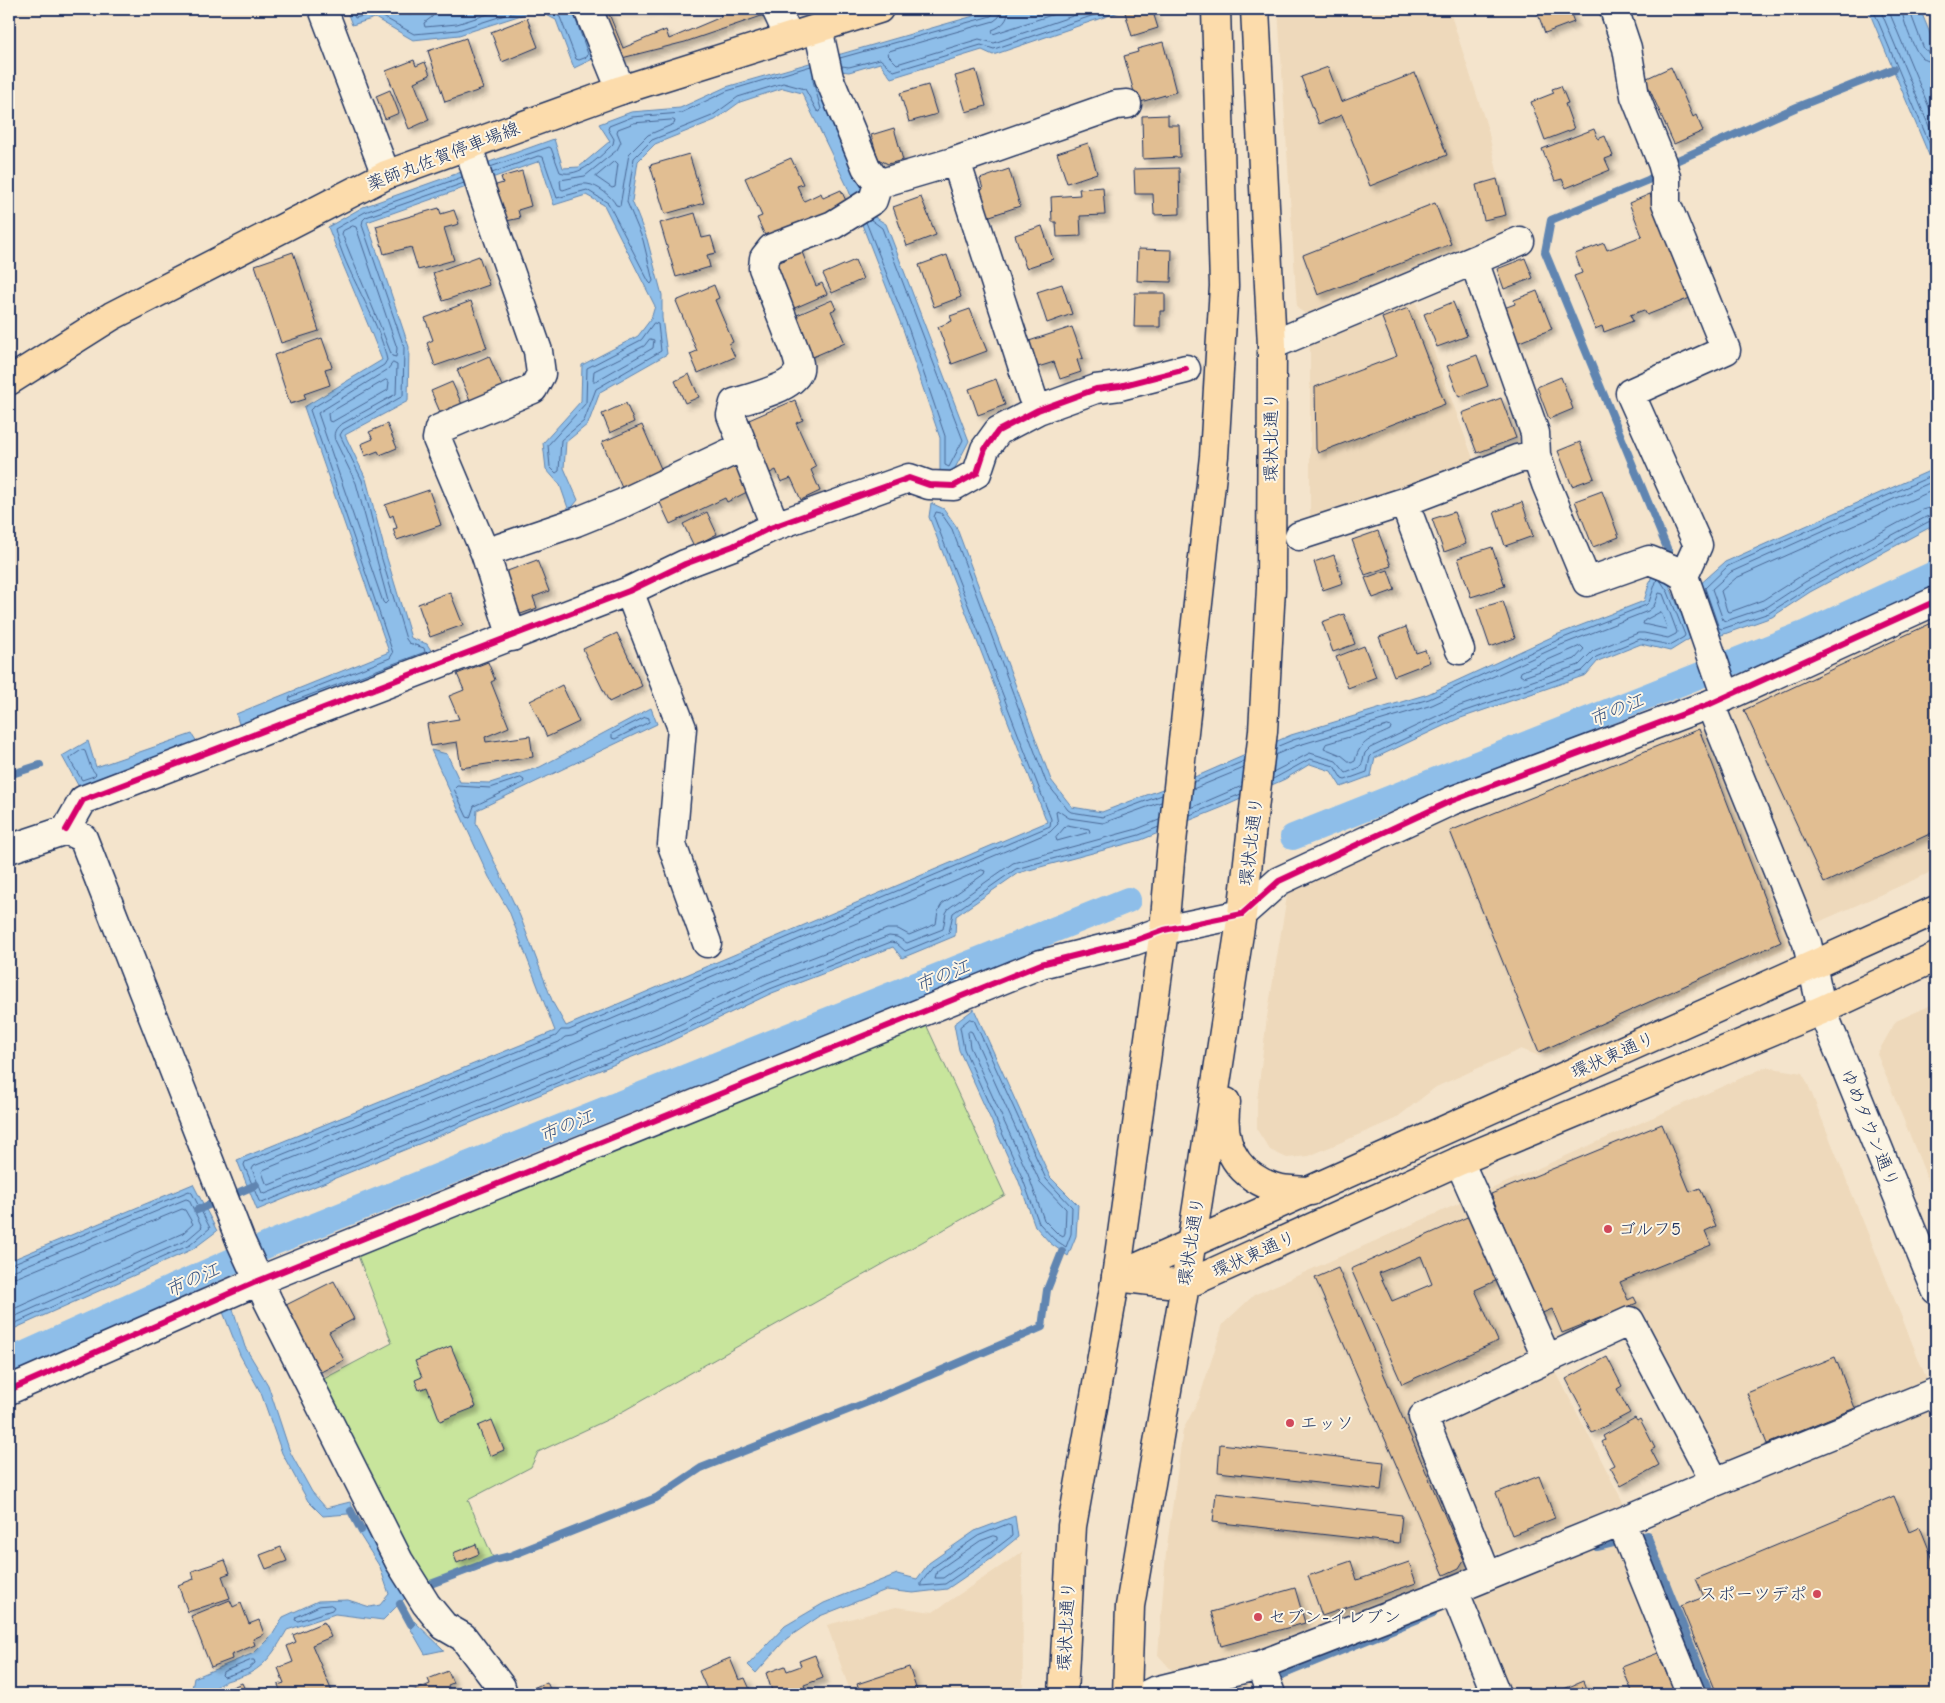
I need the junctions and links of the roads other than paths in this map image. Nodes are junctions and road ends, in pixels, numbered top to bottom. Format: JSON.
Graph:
{"nodes":[{"id":1,"x":323,"y":9,"type":"edge"},
{"id":2,"x":588,"y":9,"type":"edge"},
{"id":3,"x":776,"y":9,"type":"edge"},
{"id":4,"x":879,"y":9,"type":"edge"},
{"id":5,"x":1216,"y":9,"type":"edge"},
{"id":6,"x":1255,"y":9,"type":"edge"},
{"id":7,"x":1614,"y":9,"type":"edge"},
{"id":8,"x":789,"y":37,"type":"junction"},
{"id":9,"x":824,"y":53,"type":"junction"},
{"id":10,"x":621,"y":90,"type":"junction"},
{"id":11,"x":1127,"y":104,"type":"dead end"},
{"id":12,"x":470,"y":152,"type":"junction"},
{"id":13,"x":956,"y":160,"type":"junction"},
{"id":14,"x":386,"y":175,"type":"junction"},
{"id":15,"x":875,"y":192,"type":"junction"},
{"id":16,"x":1520,"y":241,"type":"dead end"},
{"id":17,"x":1474,"y":261,"type":"junction"},
{"id":18,"x":1272,"y":345,"type":"junction"},
{"id":19,"x":1186,"y":369,"type":"dead end"},
{"id":20,"x":9,"y":381,"type":"edge"},
{"id":21,"x":1032,"y":396,"type":"dead end"},
{"id":22,"x":744,"y":446,"type":"junction"},
{"id":23,"x":1536,"y":455,"type":"junction"},
{"id":24,"x":1404,"y":502,"type":"junction"},
{"id":25,"x":770,"y":528,"type":"junction"},
{"id":26,"x":1299,"y":536,"type":"dead end"},
{"id":27,"x":485,"y":553,"type":"junction"},
{"id":28,"x":1675,"y":574,"type":"junction"},
{"id":29,"x":630,"y":591,"type":"junction"},
{"id":30,"x":1936,"y":601,"type":"edge"},
{"id":31,"x":512,"y":637,"type":"junction"},
{"id":32,"x":1460,"y":650,"type":"dead end"},
{"id":33,"x":1719,"y":693,"type":"junction"},
{"id":34,"x":66,"y":830,"type":"junction"},
{"id":35,"x":9,"y":849,"type":"edge"},
{"id":36,"x":1936,"y":910,"type":"edge"},
{"id":37,"x":1242,"y":914,"type":"junction"},
{"id":38,"x":1164,"y":930,"type":"junction"},
{"id":39,"x":707,"y":943,"type":"dead end"},
{"id":40,"x":1936,"y":957,"type":"edge"},
{"id":41,"x":1813,"y":965,"type":"junction"},
{"id":42,"x":1822,"y":1010,"type":"junction"},
{"id":43,"x":1459,"y":1161,"type":"junction"},
{"id":44,"x":1311,"y":1191,"type":"junction"},
{"id":45,"x":1191,"y":1242,"type":"junction"},
{"id":46,"x":1116,"y":1277,"type":"junction"},
{"id":47,"x":258,"y":1281,"type":"junction"},
{"id":48,"x":1185,"y":1285,"type":"junction"},
{"id":49,"x":1936,"y":1290,"type":"edge"},
{"id":50,"x":1547,"y":1359,"type":"junction"},
{"id":51,"x":9,"y":1390,"type":"edge"},
{"id":52,"x":1936,"y":1392,"type":"edge"},
{"id":53,"x":1715,"y":1482,"type":"junction"},
{"id":54,"x":1626,"y":1534,"type":"junction"},
{"id":55,"x":1487,"y":1576,"type":"junction"},
{"id":56,"x":1458,"y":1600,"type":"junction"},
{"id":57,"x":1266,"y":1679,"type":"edge"},
{"id":58,"x":503,"y":1694,"type":"edge"},
{"id":59,"x":1063,"y":1694,"type":"edge"},
{"id":60,"x":1127,"y":1694,"type":"edge"},
{"id":61,"x":1148,"y":1694,"type":"edge"},
{"id":62,"x":1496,"y":1694,"type":"edge"},
{"id":63,"x":1691,"y":1694,"type":"edge"}],
"edges":[{"from":1,"to":14,"type":"street"},
{"from":2,"to":10,"type":"street"},
{"from":3,"to":8,"type":"street"},
{"from":4,"to":9,"type":"main road","name":"薬師丸佐賀停車場線"},
{"from":5,"to":38,"type":"main road","name":"環状北通り"},
{"from":6,"to":18,"type":"main road","name":"環状北通り"},
{"from":7,"to":28,"type":"street"},
{"from":8,"to":9,"type":"main road","name":"薬師丸佐賀停車場線"},
{"from":8,"to":10,"type":"main road","name":"薬師丸佐賀停車場線"},
{"from":9,"to":15,"type":"street"},
{"from":10,"to":12,"type":"main road","name":"薬師丸佐賀停車場線"},
{"from":11,"to":13,"type":"street"},
{"from":12,"to":14,"type":"main road","name":"薬師丸佐賀停車場線"},
{"from":12,"to":27,"type":"street"},
{"from":13,"to":15,"type":"street"},
{"from":13,"to":21,"type":"street"},
{"from":14,"to":20,"type":"main road","name":"薬師丸佐賀停車場線"},
{"from":15,"to":22,"type":"street"},
{"from":16,"to":17,"type":"street"},
{"from":17,"to":18,"type":"street"},
{"from":17,"to":23,"type":"street"},
{"from":18,"to":37,"type":"main road","name":"環状北通り"},
{"from":19,"to":25,"type":"street"},
{"from":22,"to":25,"type":"street"},
{"from":22,"to":27,"type":"street"},
{"from":23,"to":24,"type":"street"},
{"from":23,"to":28,"type":"street"},
{"from":24,"to":26,"type":"street"},
{"from":24,"to":32,"type":"street"},
{"from":25,"to":29,"type":"street"},
{"from":27,"to":31,"type":"street"},
{"from":28,"to":33,"type":"street","name":"ゆめタウン通り"},
{"from":29,"to":31,"type":"street"},
{"from":29,"to":39,"type":"street"},
{"from":30,"to":33,"type":"street"},
{"from":31,"to":34,"type":"street"},
{"from":33,"to":37,"type":"street"},
{"from":33,"to":41,"type":"street","name":"ゆめタウン通り"},
{"from":34,"to":35,"type":"street"},
{"from":34,"to":47,"type":"street"},
{"from":36,"to":41,"type":"main road","name":"環状東通り"},
{"from":37,"to":38,"type":"street"},
{"from":37,"to":44,"type":"main road"},
{"from":37,"to":45,"type":"main road","name":"環状北通り"},
{"from":38,"to":46,"type":"main road","name":"環状北通り"},
{"from":38,"to":47,"type":"street"},
{"from":40,"to":42,"type":"main road","name":"環状東通り"},
{"from":41,"to":42,"type":"street","name":"ゆめタウン通り"},
{"from":41,"to":44,"type":"main road","name":"環状東通り"},
{"from":42,"to":43,"type":"main road","name":"環状東通り"},
{"from":42,"to":49,"type":"street","name":"ゆめタウン通り"},
{"from":43,"to":48,"type":"main road","name":"環状東通り"},
{"from":43,"to":50,"type":"street"},
{"from":44,"to":45,"type":"main road","name":"環状東通り"},
{"from":45,"to":46,"type":"main road","name":"環状東通り"},
{"from":45,"to":48,"type":"main road","name":"環状北通り"},
{"from":46,"to":48,"type":"main road"},
{"from":46,"to":59,"type":"main road","name":"環状北通り"},
{"from":47,"to":51,"type":"street"},
{"from":47,"to":58,"type":"street"},
{"from":48,"to":60,"type":"main road","name":"環状北通り"},
{"from":50,"to":53,"type":"street"},
{"from":50,"to":55,"type":"street"},
{"from":52,"to":53,"type":"street"},
{"from":53,"to":54,"type":"street"},
{"from":54,"to":55,"type":"street"},
{"from":54,"to":63,"type":"street"},
{"from":55,"to":56,"type":"street"},
{"from":56,"to":57,"type":"street"},
{"from":56,"to":62,"type":"street"},
{"from":57,"to":61,"type":"street"}]}
